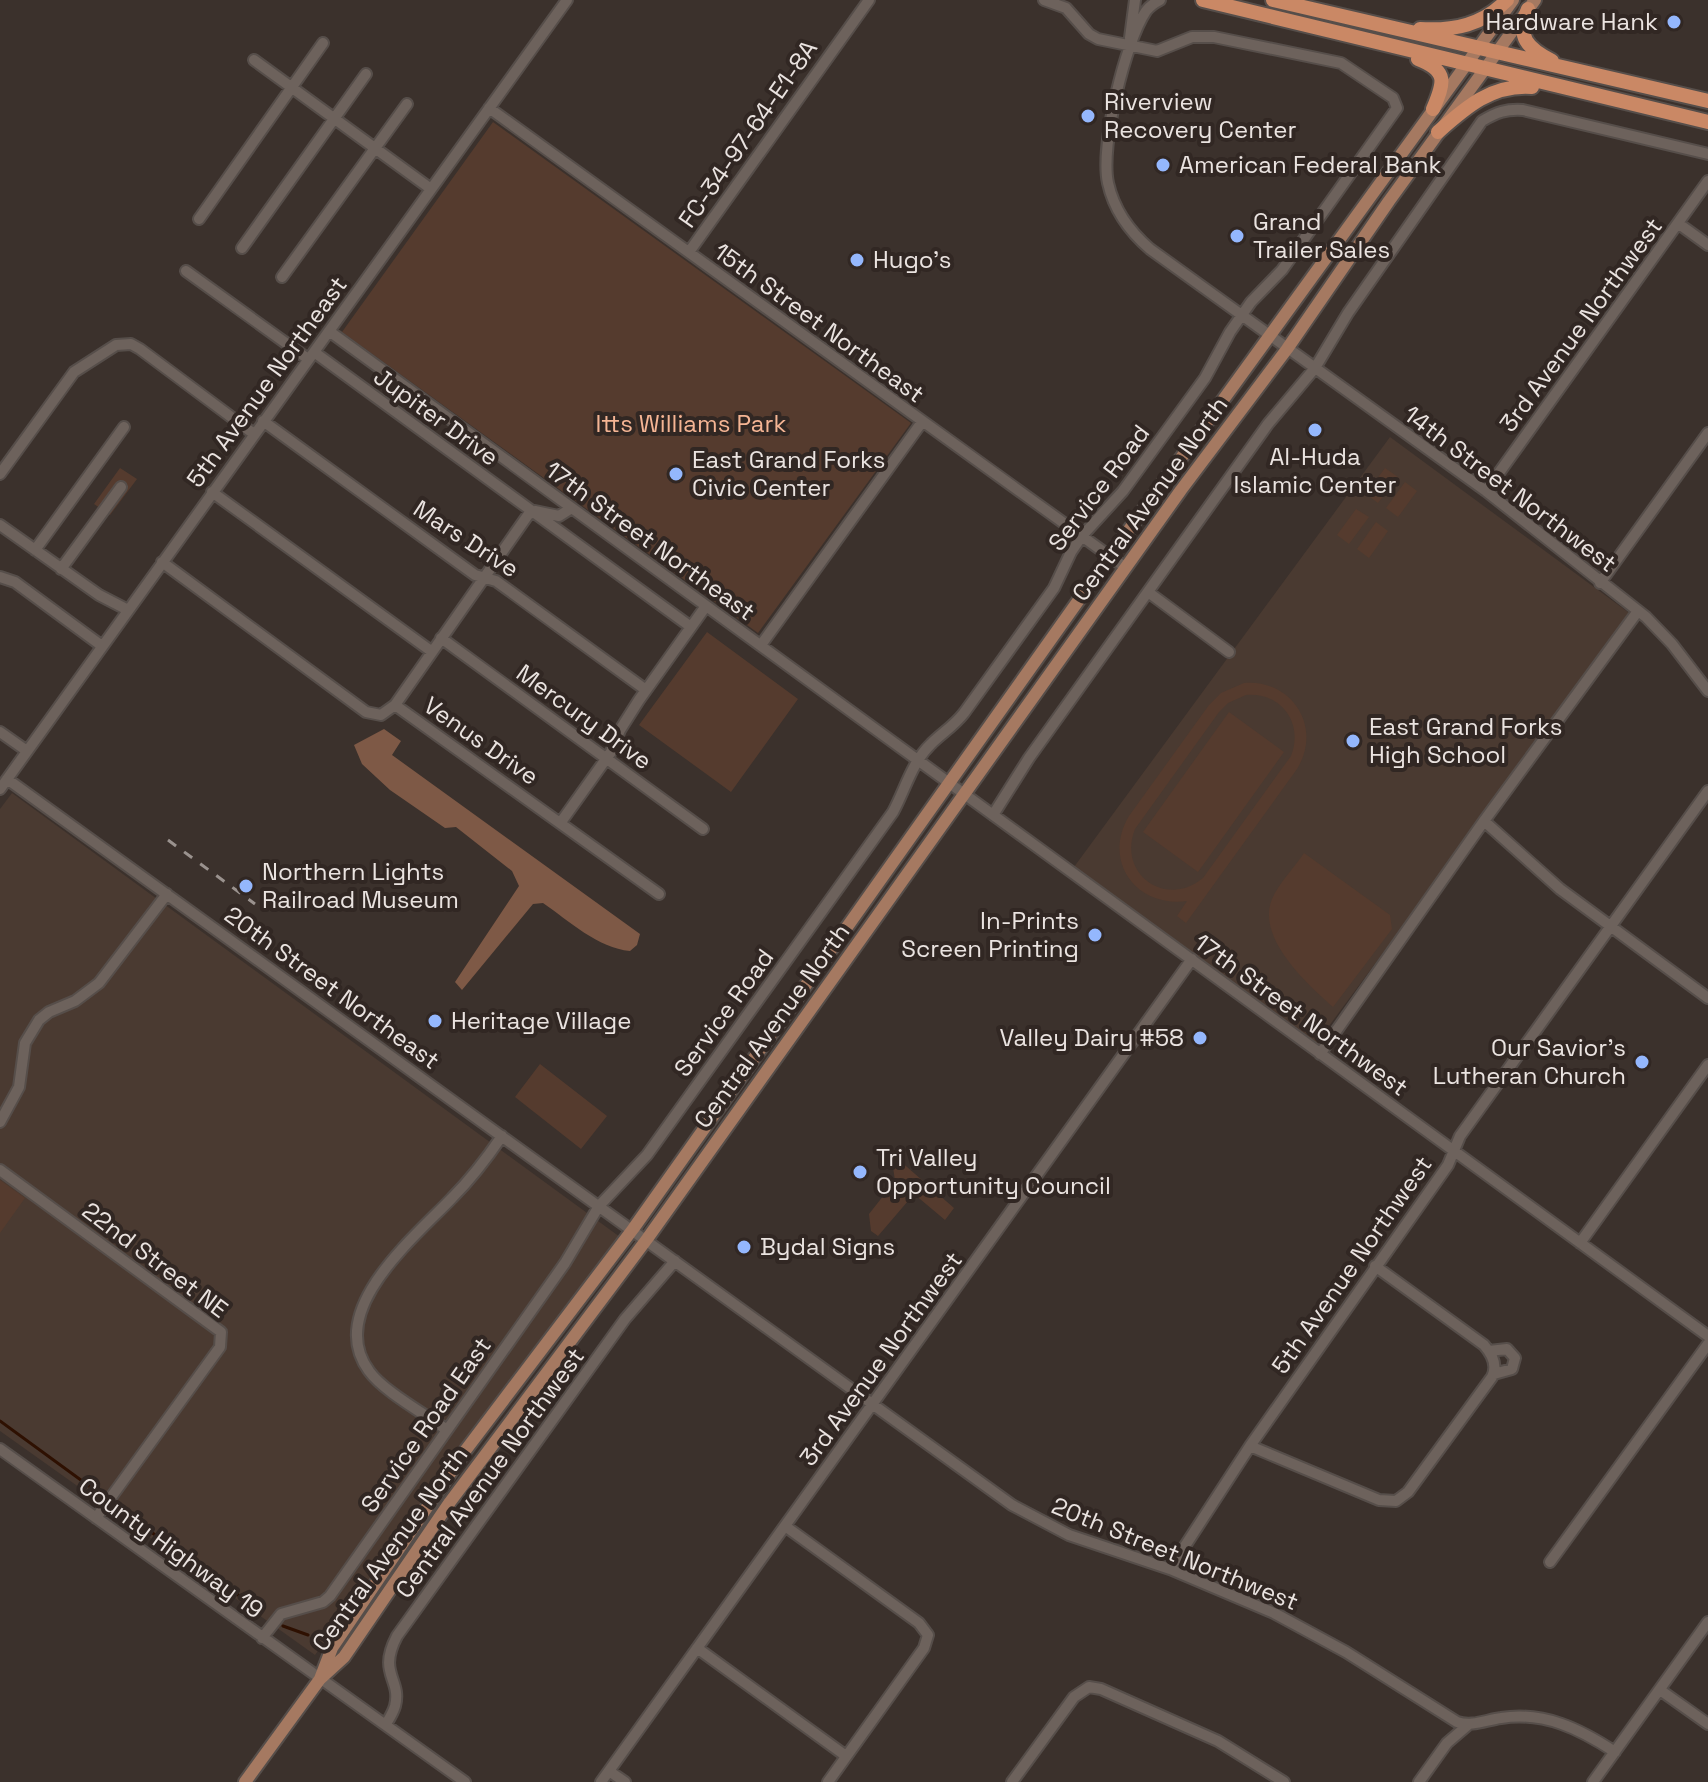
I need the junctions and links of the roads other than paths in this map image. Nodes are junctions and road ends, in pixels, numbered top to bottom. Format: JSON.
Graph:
{"nodes":[{"id":1,"x":567,"y":0,"type":"edge"},
{"id":2,"x":869,"y":0,"type":"edge"},
{"id":3,"x":1044,"y":0,"type":"edge"},
{"id":4,"x":1135,"y":0,"type":"edge"},
{"id":5,"x":1160,"y":0,"type":"edge"},
{"id":6,"x":1203,"y":0,"type":"edge"},
{"id":7,"x":1273,"y":0,"type":"edge"},
{"id":8,"x":1510,"y":0,"type":"edge"},
{"id":9,"x":1531,"y":5,"type":"edge"},
{"id":10,"x":1383,"y":26,"type":"junction"},
{"id":11,"x":323,"y":43,"type":"dead end"},
{"id":12,"x":1377,"y":43,"type":"junction"},
{"id":13,"x":1130,"y":46,"type":"junction"},
{"id":14,"x":1477,"y":49,"type":"junction"},
{"id":15,"x":1495,"y":54,"type":"junction"},
{"id":16,"x":254,"y":60,"type":"dead end"},
{"id":17,"x":1466,"y":64,"type":"junction"},
{"id":18,"x":1484,"y":68,"type":"junction"},
{"id":19,"x":1578,"y":71,"type":"junction"},
{"id":20,"x":366,"y":74,"type":"dead end"},
{"id":21,"x":291,"y":88,"type":"junction"},
{"id":22,"x":1575,"y":91,"type":"junction"},
{"id":23,"x":1708,"y":101,"type":"edge"},
{"id":24,"x":407,"y":104,"type":"dead end"},
{"id":25,"x":489,"y":108,"type":"junction"},
{"id":26,"x":1433,"y":109,"type":"junction"},
{"id":27,"x":334,"y":119,"type":"junction"},
{"id":28,"x":1708,"y":122,"type":"edge"},
{"id":29,"x":1438,"y":132,"type":"junction"},
{"id":30,"x":375,"y":149,"type":"junction"},
{"id":31,"x":1708,"y":154,"type":"edge"},
{"id":32,"x":1708,"y":181,"type":"edge"},
{"id":33,"x":431,"y":189,"type":"junction"},
{"id":34,"x":199,"y":219,"type":"dead end"},
{"id":35,"x":1679,"y":224,"type":"junction"},
{"id":36,"x":1708,"y":245,"type":"edge"},
{"id":37,"x":242,"y":248,"type":"dead end"},
{"id":38,"x":689,"y":252,"type":"junction"},
{"id":39,"x":186,"y":271,"type":"dead end"},
{"id":40,"x":282,"y":277,"type":"dead end"},
{"id":41,"x":1242,"y":316,"type":"junction"},
{"id":42,"x":329,"y":331,"type":"junction"},
{"id":43,"x":1270,"y":337,"type":"junction"},
{"id":44,"x":1287,"y":349,"type":"junction"},
{"id":45,"x":311,"y":356,"type":"junction"},
{"id":46,"x":1315,"y":368,"type":"junction"},
{"id":47,"x":263,"y":421,"type":"junction"},
{"id":48,"x":922,"y":422,"type":"junction"},
{"id":49,"x":124,"y":427,"type":"dead end"},
{"id":50,"x":1708,"y":433,"type":"edge"},
{"id":51,"x":254,"y":434,"type":"junction"},
{"id":52,"x":0,"y":474,"type":"edge"},
{"id":53,"x":121,"y":487,"type":"dead end"},
{"id":54,"x":1486,"y":491,"type":"junction"},
{"id":55,"x":212,"y":492,"type":"junction"},
{"id":56,"x":570,"y":509,"type":"junction"},
{"id":57,"x":532,"y":512,"type":"junction"},
{"id":58,"x":0,"y":525,"type":"edge"},
{"id":59,"x":1082,"y":536,"type":"junction"},
{"id":60,"x":35,"y":550,"type":"junction"},
{"id":61,"x":1110,"y":556,"type":"junction"},
{"id":62,"x":162,"y":562,"type":"junction"},
{"id":63,"x":1126,"y":568,"type":"junction"},
{"id":64,"x":61,"y":569,"type":"junction"},
{"id":65,"x":0,"y":577,"type":"edge"},
{"id":66,"x":485,"y":578,"type":"junction"},
{"id":67,"x":1600,"y":583,"type":"junction"},
{"id":68,"x":1148,"y":592,"type":"junction"},
{"id":69,"x":706,"y":606,"type":"junction"},
{"id":70,"x":128,"y":610,"type":"junction"},
{"id":71,"x":1638,"y":611,"type":"junction"},
{"id":72,"x":691,"y":627,"type":"junction"},
{"id":73,"x":441,"y":638,"type":"junction"},
{"id":74,"x":761,"y":645,"type":"junction"},
{"id":75,"x":102,"y":646,"type":"junction"},
{"id":76,"x":431,"y":651,"type":"junction"},
{"id":77,"x":1229,"y":652,"type":"dead end"},
{"id":78,"x":1706,"y":684,"type":"edge"},
{"id":79,"x":646,"y":690,"type":"junction"},
{"id":80,"x":395,"y":705,"type":"junction"},
{"id":81,"x":0,"y":732,"type":"edge"},
{"id":82,"x":27,"y":751,"type":"junction"},
{"id":83,"x":607,"y":758,"type":"junction"},
{"id":84,"x":920,"y":761,"type":"junction"},
{"id":85,"x":7,"y":779,"type":"junction"},
{"id":86,"x":949,"y":782,"type":"junction"},
{"id":87,"x":0,"y":789,"type":"edge"},
{"id":88,"x":1708,"y":791,"type":"edge"},
{"id":89,"x":965,"y":794,"type":"junction"},
{"id":90,"x":993,"y":815,"type":"junction"},
{"id":91,"x":1484,"y":821,"type":"junction"},
{"id":92,"x":561,"y":822,"type":"junction"},
{"id":93,"x":703,"y":829,"type":"dead end"},
{"id":94,"x":167,"y":894,"type":"junction"},
{"id":95,"x":659,"y":894,"type":"dead end"},
{"id":96,"x":1611,"y":927,"type":"junction"},
{"id":97,"x":1192,"y":959,"type":"junction"},
{"id":98,"x":1708,"y":998,"type":"edge"},
{"id":99,"x":1320,"y":1054,"type":"junction"},
{"id":100,"x":1708,"y":1065,"type":"edge"},
{"id":101,"x":0,"y":1122,"type":"edge"},
{"id":102,"x":502,"y":1136,"type":"junction"},
{"id":103,"x":1454,"y":1151,"type":"junction"},
{"id":104,"x":0,"y":1170,"type":"edge"},
{"id":105,"x":599,"y":1206,"type":"junction"},
{"id":106,"x":633,"y":1229,"type":"junction"},
{"id":107,"x":647,"y":1239,"type":"junction"},
{"id":108,"x":1580,"y":1243,"type":"junction"},
{"id":109,"x":675,"y":1261,"type":"junction"},
{"id":110,"x":1375,"y":1266,"type":"junction"},
{"id":111,"x":1708,"y":1336,"type":"edge"},
{"id":112,"x":1708,"y":1344,"type":"edge"},
{"id":113,"x":1489,"y":1351,"type":"junction"},
{"id":114,"x":1494,"y":1374,"type":"junction"},
{"id":115,"x":873,"y":1404,"type":"junction"},
{"id":116,"x":447,"y":1430,"type":"junction"},
{"id":117,"x":1250,"y":1446,"type":"junction"},
{"id":118,"x":0,"y":1449,"type":"edge"},
{"id":119,"x":96,"y":1518,"type":"junction"},
{"id":120,"x":785,"y":1526,"type":"junction"},
{"id":121,"x":1550,"y":1562,"type":"dead end"},
{"id":122,"x":1170,"y":1569,"type":"junction"},
{"id":123,"x":1708,"y":1622,"type":"edge"},
{"id":124,"x":262,"y":1638,"type":"junction"},
{"id":125,"x":697,"y":1648,"type":"junction"},
{"id":126,"x":320,"y":1679,"type":"junction"},
{"id":127,"x":1660,"y":1690,"type":"junction"},
{"id":128,"x":386,"y":1724,"type":"junction"},
{"id":129,"x":1708,"y":1724,"type":"edge"},
{"id":130,"x":1468,"y":1725,"type":"junction"},
{"id":131,"x":1615,"y":1752,"type":"junction"},
{"id":132,"x":846,"y":1756,"type":"junction"},
{"id":133,"x":609,"y":1771,"type":"junction"},
{"id":134,"x":245,"y":1782,"type":"edge"},
{"id":135,"x":465,"y":1782,"type":"edge"},
{"id":136,"x":601,"y":1782,"type":"edge"},
{"id":137,"x":625,"y":1782,"type":"edge"},
{"id":138,"x":828,"y":1782,"type":"edge"},
{"id":139,"x":1012,"y":1782,"type":"edge"},
{"id":140,"x":1284,"y":1782,"type":"edge"},
{"id":141,"x":1419,"y":1782,"type":"edge"},
{"id":142,"x":1593,"y":1782,"type":"edge"}],
"edges":[{"from":1,"to":25,"type":"street","name":"5th Avenue Northeast"},
{"from":2,"to":38,"type":"street","name":"FC-34-97-64-E1-8A"},
{"from":3,"to":13,"type":"street","name":"Service Road"},
{"from":4,"to":13,"type":"street"},
{"from":5,"to":13,"type":"street"},
{"from":6,"to":12,"type":"highway"},
{"from":7,"to":10,"type":"highway"},
{"from":8,"to":10,"type":"highway"},
{"from":8,"to":14,"type":"main road","name":"Central Avenue North"},
{"from":9,"to":15,"type":"main road","name":"Central Avenue North"},
{"from":9,"to":19,"type":"highway"},
{"from":10,"to":14,"type":"highway"},
{"from":11,"to":21,"type":"street"},
{"from":12,"to":17,"type":"highway"},
{"from":12,"to":26,"type":"highway"},
{"from":13,"to":41,"type":"street","name":"14th Street Northwest"},
{"from":13,"to":41,"type":"street","name":"Service Road"},
{"from":14,"to":15,"type":"highway"},
{"from":14,"to":17,"type":"main road","name":"Central Avenue North"},
{"from":15,"to":18,"type":"main road","name":"Central Avenue North"},
{"from":15,"to":19,"type":"highway"},
{"from":16,"to":21,"type":"street"},
{"from":17,"to":18,"type":"highway"},
{"from":17,"to":26,"type":"main road","name":"Central Avenue North"},
{"from":18,"to":22,"type":"highway"},
{"from":18,"to":29,"type":"main road","name":"Central Avenue North"},
{"from":19,"to":23,"type":"highway"},
{"from":20,"to":27,"type":"street"},
{"from":21,"to":27,"type":"street"},
{"from":21,"to":34,"type":"street"},
{"from":22,"to":28,"type":"highway"},
{"from":22,"to":29,"type":"highway"},
{"from":24,"to":30,"type":"street"},
{"from":25,"to":33,"type":"street","name":"5th Avenue Northeast"},
{"from":25,"to":38,"type":"street","name":"15th Street Northeast"},
{"from":26,"to":43,"type":"main road","name":"Central Avenue North"},
{"from":27,"to":30,"type":"street"},
{"from":27,"to":37,"type":"street"},
{"from":29,"to":44,"type":"main road","name":"Central Avenue North"},
{"from":30,"to":33,"type":"street"},
{"from":30,"to":40,"type":"street"},
{"from":31,"to":46,"type":"street"},
{"from":32,"to":35,"type":"street","name":"3rd Avenue Northwest"},
{"from":33,"to":42,"type":"street","name":"5th Avenue Northeast"},
{"from":35,"to":36,"type":"street"},
{"from":35,"to":54,"type":"street","name":"3rd Avenue Northwest"},
{"from":38,"to":48,"type":"street","name":"15th Street Northeast"},
{"from":39,"to":45,"type":"street","name":"Jupiter Drive"},
{"from":41,"to":43,"type":"street","name":"14th Street Northwest"},
{"from":41,"to":59,"type":"street","name":"Service Road"},
{"from":42,"to":45,"type":"street","name":"5th Avenue Northeast"},
{"from":42,"to":56,"type":"street","name":"17th Street Northeast"},
{"from":43,"to":44,"type":"street","name":"14th Street Northwest"},
{"from":43,"to":61,"type":"main road","name":"Central Avenue North"},
{"from":44,"to":46,"type":"street","name":"14th Street Northwest"},
{"from":44,"to":63,"type":"main road","name":"Central Avenue North"},
{"from":45,"to":47,"type":"street","name":"5th Avenue Northeast"},
{"from":45,"to":57,"type":"street","name":"Jupiter Drive"},
{"from":46,"to":54,"type":"street","name":"14th Street Northwest"},
{"from":46,"to":68,"type":"street"},
{"from":47,"to":51,"type":"street","name":"5th Avenue Northeast"},
{"from":47,"to":66,"type":"street","name":"Mars Drive"},
{"from":48,"to":59,"type":"street","name":"15th Street Northeast"},
{"from":48,"to":74,"type":"street"},
{"from":49,"to":60,"type":"street"},
{"from":50,"to":67,"type":"street"},
{"from":51,"to":52,"type":"street"},
{"from":51,"to":55,"type":"street","name":"5th Avenue Northeast"},
{"from":53,"to":64,"type":"street"},
{"from":54,"to":67,"type":"street","name":"14th Street Northwest"},
{"from":55,"to":62,"type":"street","name":"5th Avenue Northeast"},
{"from":55,"to":76,"type":"street"},
{"from":56,"to":57,"type":"street"},
{"from":56,"to":69,"type":"street","name":"17th Street Northeast"},
{"from":57,"to":66,"type":"street"},
{"from":57,"to":72,"type":"street","name":"Jupiter Drive"},
{"from":58,"to":60,"type":"street"},
{"from":59,"to":61,"type":"street","name":"15th Street Northeast"},
{"from":59,"to":84,"type":"street","name":"Service Road"},
{"from":60,"to":64,"type":"street"},
{"from":61,"to":63,"type":"street","name":"15th Street Northeast"},
{"from":61,"to":86,"type":"main road","name":"Central Avenue North"},
{"from":62,"to":70,"type":"street","name":"5th Avenue Northeast"},
{"from":62,"to":80,"type":"street","name":"Venus Drive"},
{"from":63,"to":89,"type":"main road","name":"Central Avenue North"},
{"from":64,"to":70,"type":"street"},
{"from":65,"to":75,"type":"street"},
{"from":66,"to":73,"type":"street"},
{"from":66,"to":79,"type":"street","name":"Mars Drive"},
{"from":67,"to":71,"type":"street","name":"14th Street Northwest"},
{"from":68,"to":77,"type":"street"},
{"from":68,"to":90,"type":"street"},
{"from":69,"to":72,"type":"street"},
{"from":69,"to":74,"type":"street","name":"17th Street Northeast"},
{"from":70,"to":75,"type":"street","name":"5th Avenue Northeast"},
{"from":71,"to":78,"type":"street","name":"14th Street Northwest"},
{"from":71,"to":91,"type":"street"},
{"from":72,"to":79,"type":"street"},
{"from":73,"to":76,"type":"street"},
{"from":73,"to":83,"type":"street","name":"Mercury Drive"},
{"from":74,"to":84,"type":"street","name":"17th Street Northeast"},
{"from":75,"to":82,"type":"street","name":"5th Avenue Northeast"},
{"from":76,"to":80,"type":"street"},
{"from":79,"to":83,"type":"street"},
{"from":80,"to":92,"type":"street","name":"Venus Drive"},
{"from":81,"to":82,"type":"street"},
{"from":82,"to":85,"type":"street","name":"5th Avenue Northeast"},
{"from":83,"to":92,"type":"street"},
{"from":83,"to":93,"type":"street","name":"Mercury Drive"},
{"from":84,"to":86,"type":"street","name":"17th Street Northeast"},
{"from":84,"to":105,"type":"street","name":"Service Road"},
{"from":85,"to":87,"type":"street","name":"5th Avenue Northeast"},
{"from":85,"to":94,"type":"street","name":"20th Street Northeast"},
{"from":86,"to":89,"type":"street","name":"17th Street Northwest"},
{"from":86,"to":106,"type":"main road","name":"Central Avenue North"},
{"from":88,"to":96,"type":"street","name":"5th Avenue Northwest"},
{"from":89,"to":90,"type":"street","name":"17th Street Northwest"},
{"from":89,"to":107,"type":"main road","name":"Central Avenue North"},
{"from":90,"to":97,"type":"street","name":"17th Street Northwest"},
{"from":91,"to":96,"type":"street"},
{"from":91,"to":99,"type":"street"},
{"from":92,"to":95,"type":"street","name":"Venus Drive"},
{"from":94,"to":101,"type":"street"},
{"from":94,"to":102,"type":"street","name":"20th Street Northeast"},
{"from":96,"to":98,"type":"street"},
{"from":96,"to":103,"type":"street","name":"5th Avenue Northwest"},
{"from":97,"to":99,"type":"street","name":"17th Street Northwest"},
{"from":97,"to":115,"type":"street","name":"3rd Avenue Northwest"},
{"from":99,"to":103,"type":"street","name":"17th Street Northwest"},
{"from":100,"to":108,"type":"street"},
{"from":102,"to":105,"type":"street","name":"20th Street Northeast"},
{"from":102,"to":116,"type":"street"},
{"from":103,"to":108,"type":"street","name":"17th Street Northwest"},
{"from":103,"to":110,"type":"street","name":"5th Avenue Northwest"},
{"from":104,"to":119,"type":"street","name":"22nd Street NE"},
{"from":105,"to":106,"type":"street","name":"20th Street Northeast"},
{"from":105,"to":116,"type":"street","name":"Service Road East"},
{"from":106,"to":107,"type":"street","name":"20th Street Northwest"},
{"from":106,"to":126,"type":"main road","name":"Central Avenue North"},
{"from":107,"to":109,"type":"street","name":"20th Street Northwest"},
{"from":107,"to":126,"type":"main road","name":"Central Avenue North"},
{"from":108,"to":111,"type":"street","name":"17th Street Northwest"},
{"from":109,"to":115,"type":"street","name":"20th Street Northwest"},
{"from":109,"to":128,"type":"street","name":"Central Avenue Northwest"},
{"from":110,"to":113,"type":"street"},
{"from":110,"to":117,"type":"street","name":"5th Avenue Northwest"},
{"from":112,"to":121,"type":"street"},
{"from":113,"to":114,"type":"street"},
{"from":113,"to":114,"type":"street"},
{"from":114,"to":117,"type":"street"},
{"from":115,"to":120,"type":"street","name":"3rd Avenue Northwest"},
{"from":115,"to":122,"type":"street","name":"20th Street Northwest"},
{"from":116,"to":124,"type":"street","name":"Service Road East"},
{"from":117,"to":122,"type":"street","name":"5th Avenue Northwest"},
{"from":118,"to":119,"type":"street","name":"County Highway 19"},
{"from":119,"to":124,"type":"street","name":"County Highway 19"},
{"from":120,"to":125,"type":"street","name":"3rd Avenue Northwest"},
{"from":120,"to":132,"type":"street"},
{"from":122,"to":130,"type":"street","name":"20th Street Northwest"},
{"from":123,"to":127,"type":"street"},
{"from":124,"to":126,"type":"street","name":"County Highway 19"},
{"from":125,"to":132,"type":"street"},
{"from":125,"to":133,"type":"street","name":"3rd Avenue Northwest"},
{"from":126,"to":128,"type":"street","name":"County Highway 19"},
{"from":126,"to":134,"type":"main road"},
{"from":127,"to":129,"type":"street"},
{"from":127,"to":131,"type":"street"},
{"from":128,"to":135,"type":"street","name":"County Highway 19"},
{"from":130,"to":131,"type":"street"},
{"from":130,"to":141,"type":"street"},
{"from":131,"to":142,"type":"street"},
{"from":132,"to":138,"type":"street"},
{"from":133,"to":136,"type":"street","name":"3rd Avenue Northwest"},
{"from":133,"to":137,"type":"street"},
{"from":139,"to":140,"type":"street"}]}
